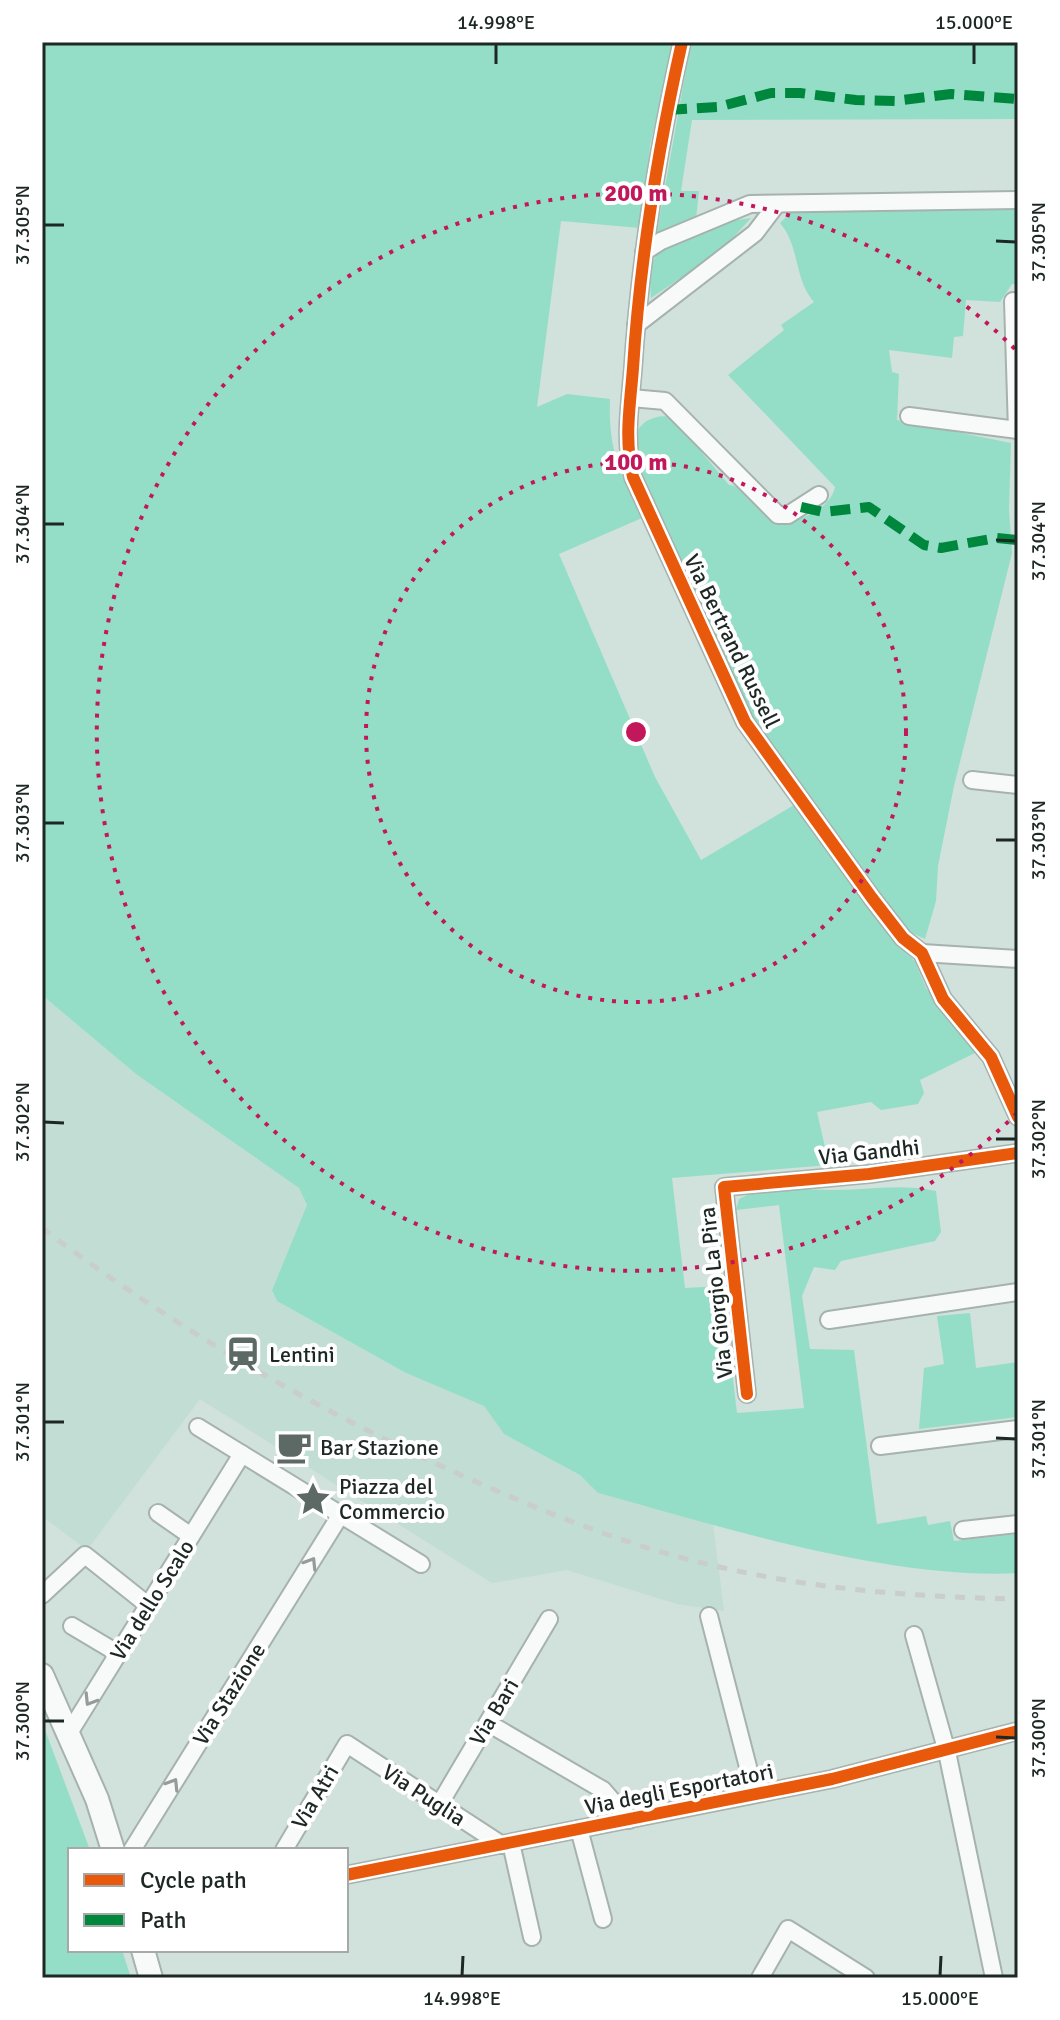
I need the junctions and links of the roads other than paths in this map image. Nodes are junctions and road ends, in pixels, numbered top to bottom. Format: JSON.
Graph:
{"nodes":[{"id":1,"x":682,"y":42,"type":"edge"},
{"id":2,"x":1018,"y":200,"type":"edge"},
{"id":3,"x":777,"y":204,"type":"junction"},
{"id":4,"x":644,"y":252,"type":"junction"},
{"id":5,"x":1013,"y":301,"type":"dead end"},
{"id":6,"x":636,"y":325,"type":"junction"},
{"id":7,"x":631,"y":398,"type":"junction"},
{"id":8,"x":909,"y":416,"type":"dead end"},
{"id":9,"x":1018,"y":430,"type":"edge"},
{"id":10,"x":819,"y":495,"type":"dead end"},
{"id":11,"x":972,"y":780,"type":"dead end"},
{"id":12,"x":1018,"y":785,"type":"edge"},
{"id":13,"x":922,"y":953,"type":"junction"},
{"id":14,"x":1018,"y":959,"type":"edge"},
{"id":15,"x":1018,"y":1117,"type":"edge"},
{"id":16,"x":1018,"y":1153,"type":"edge"},
{"id":17,"x":724,"y":1187,"type":"joint"},
{"id":18,"x":1018,"y":1292,"type":"edge"},
{"id":19,"x":829,"y":1320,"type":"dead end"},
{"id":20,"x":747,"y":1394,"type":"dead end"},
{"id":21,"x":198,"y":1427,"type":"dead end"},
{"id":22,"x":1018,"y":1429,"type":"edge"},
{"id":23,"x":880,"y":1446,"type":"dead end"},
{"id":24,"x":238,"y":1460,"type":"junction"},
{"id":25,"x":158,"y":1513,"type":"dead end"},
{"id":26,"x":341,"y":1514,"type":"junction"},
{"id":27,"x":1018,"y":1524,"type":"edge"},
{"id":28,"x":963,"y":1530,"type":"dead end"},
{"id":29,"x":191,"y":1536,"type":"junction"},
{"id":30,"x":421,"y":1564,"type":"dead end"},
{"id":31,"x":42,"y":1595,"type":"edge"},
{"id":32,"x":149,"y":1606,"type":"junction"},
{"id":33,"x":709,"y":1616,"type":"dead end"},
{"id":34,"x":549,"y":1619,"type":"dead end"},
{"id":35,"x":72,"y":1626,"type":"dead end"},
{"id":36,"x":914,"y":1635,"type":"dead end"},
{"id":37,"x":119,"y":1654,"type":"junction"},
{"id":38,"x":42,"y":1675,"type":"edge"},
{"id":39,"x":488,"y":1723,"type":"junction"},
{"id":40,"x":1018,"y":1731,"type":"edge"},
{"id":41,"x":69,"y":1733,"type":"junction"},
{"id":42,"x":347,"y":1744,"type":"joint"},
{"id":43,"x":947,"y":1752,"type":"junction"},
{"id":44,"x":755,"y":1794,"type":"junction"},
{"id":45,"x":439,"y":1805,"type":"junction"},
{"id":46,"x":629,"y":1820,"type":"junction"},
{"id":47,"x":579,"y":1829,"type":"junction"},
{"id":48,"x":507,"y":1844,"type":"junction"},
{"id":49,"x":112,"y":1848,"type":"edge"},
{"id":50,"x":133,"y":1848,"type":"edge"},
{"id":51,"x":285,"y":1848,"type":"edge"},
{"id":52,"x":348,"y":1875,"type":"edge"},
{"id":53,"x":603,"y":1919,"type":"dead end"},
{"id":54,"x":532,"y":1937,"type":"dead end"},
{"id":55,"x":144,"y":1952,"type":"edge"},
{"id":56,"x":151,"y":1978,"type":"edge"},
{"id":57,"x":760,"y":1978,"type":"edge"},
{"id":58,"x":866,"y":1978,"type":"edge"},
{"id":59,"x":994,"y":1978,"type":"edge"}],
"edges":[{"from":1,"to":4,"type":"street","name":"Via Bertrand Russell"},
{"from":2,"to":3,"type":"street"},
{"from":3,"to":4,"type":"street"},
{"from":3,"to":6,"type":"street"},
{"from":4,"to":6,"type":"street","name":"Via Bertrand Russell"},
{"from":5,"to":9,"type":"street"},
{"from":6,"to":7,"type":"street","name":"Via Bertrand Russell"},
{"from":7,"to":10,"type":"street"},
{"from":7,"to":13,"type":"street","name":"Via Bertrand Russell"},
{"from":8,"to":9,"type":"street"},
{"from":11,"to":12,"type":"street"},
{"from":13,"to":14,"type":"street"},
{"from":13,"to":15,"type":"street","name":"Via Bertrand Russell"},
{"from":16,"to":17,"type":"street","name":"Via Gandhi"},
{"from":17,"to":20,"type":"street","name":"Via Giorgio La Pira"},
{"from":18,"to":19,"type":"street"},
{"from":21,"to":24,"type":"street"},
{"from":22,"to":23,"type":"street"},
{"from":24,"to":26,"type":"street"},
{"from":24,"to":29,"type":"street","name":"Via dello Scalo"},
{"from":25,"to":29,"type":"street"},
{"from":26,"to":30,"type":"street"},
{"from":50,"to":26,"type":"street","name":"Via Stazione","one_way":true},
{"from":27,"to":28,"type":"street"},
{"from":29,"to":32,"type":"street","name":"Via dello Scalo"},
{"from":31,"to":32,"type":"street"},
{"from":32,"to":37,"type":"street","name":"Via dello Scalo"},
{"from":33,"to":44,"type":"street"},
{"from":34,"to":39,"type":"street","name":"Via Bari"},
{"from":35,"to":37,"type":"street"},
{"from":36,"to":43,"type":"street"},
{"from":37,"to":41,"type":"street","name":"Via dello Scalo","one_way":true},
{"from":38,"to":41,"type":"main road"},
{"from":39,"to":45,"type":"street","name":"Via Bari"},
{"from":39,"to":46,"type":"street"},
{"from":40,"to":43,"type":"street","name":"Via degli Esportatori"},
{"from":41,"to":49,"type":"main road"},
{"from":42,"to":45,"type":"street","name":"Via Puglia"},
{"from":42,"to":51,"type":"street","name":"Via Atri"},
{"from":43,"to":44,"type":"street","name":"Via degli Esportatori"},
{"from":43,"to":59,"type":"street"},
{"from":44,"to":46,"type":"street","name":"Via degli Esportatori"},
{"from":45,"to":48,"type":"street","name":"Via Puglia"},
{"from":46,"to":47,"type":"street","name":"Via degli Esportatori"},
{"from":47,"to":48,"type":"street","name":"Via degli Esportatori"},
{"from":47,"to":53,"type":"street"},
{"from":48,"to":52,"type":"street","name":"Via degli Esportatori"},
{"from":48,"to":54,"type":"street"},
{"from":55,"to":56,"type":"main road"},
{"from":57,"to":58,"type":"street"}]}
